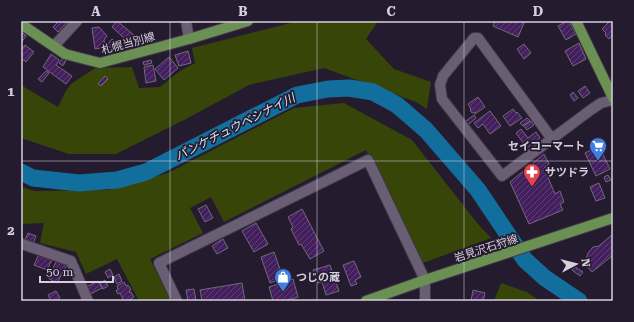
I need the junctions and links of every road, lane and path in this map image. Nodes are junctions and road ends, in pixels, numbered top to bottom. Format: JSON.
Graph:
{"nodes":[{"id":1,"x":77,"y":21,"type":"edge"},
{"id":2,"x":186,"y":21,"type":"edge"},
{"id":3,"x":248,"y":21,"type":"edge"},
{"id":4,"x":576,"y":21,"type":"edge"},
{"id":5,"x":21,"y":24,"type":"edge"},
{"id":6,"x":188,"y":39,"type":"junction"},
{"id":7,"x":54,"y":46,"type":"junction"},
{"id":8,"x":613,"y":99,"type":"edge"},
{"id":9,"x":552,"y":139,"type":"junction"},
{"id":10,"x":613,"y":218,"type":"edge"},
{"id":11,"x":22,"y":244,"type":"edge"},
{"id":12,"x":425,"y":280,"type":"junction"},
{"id":13,"x":88,"y":301,"type":"edge"},
{"id":14,"x":177,"y":301,"type":"edge"},
{"id":15,"x":366,"y":301,"type":"edge"},
{"id":16,"x":425,"y":301,"type":"edge"}],
"edges":[{"from":1,"to":7,"type":"street"},
{"from":2,"to":6,"type":"street"},
{"from":3,"to":6,"type":"main road","name":"札幌当別線"},
{"from":4,"to":8,"type":"main road"},
{"from":5,"to":7,"type":"main road","name":"札幌当別線"},
{"from":6,"to":7,"type":"main road","name":"札幌当別線"},
{"from":8,"to":9,"type":"street"},
{"from":9,"to":9,"type":"street"},
{"from":10,"to":12,"type":"main road","name":"岩見沢石狩線"},
{"from":11,"to":13,"type":"street"},
{"from":12,"to":14,"type":"street"},
{"from":12,"to":15,"type":"main road","name":"岩見沢石狩線"},
{"from":12,"to":16,"type":"street"}]}
